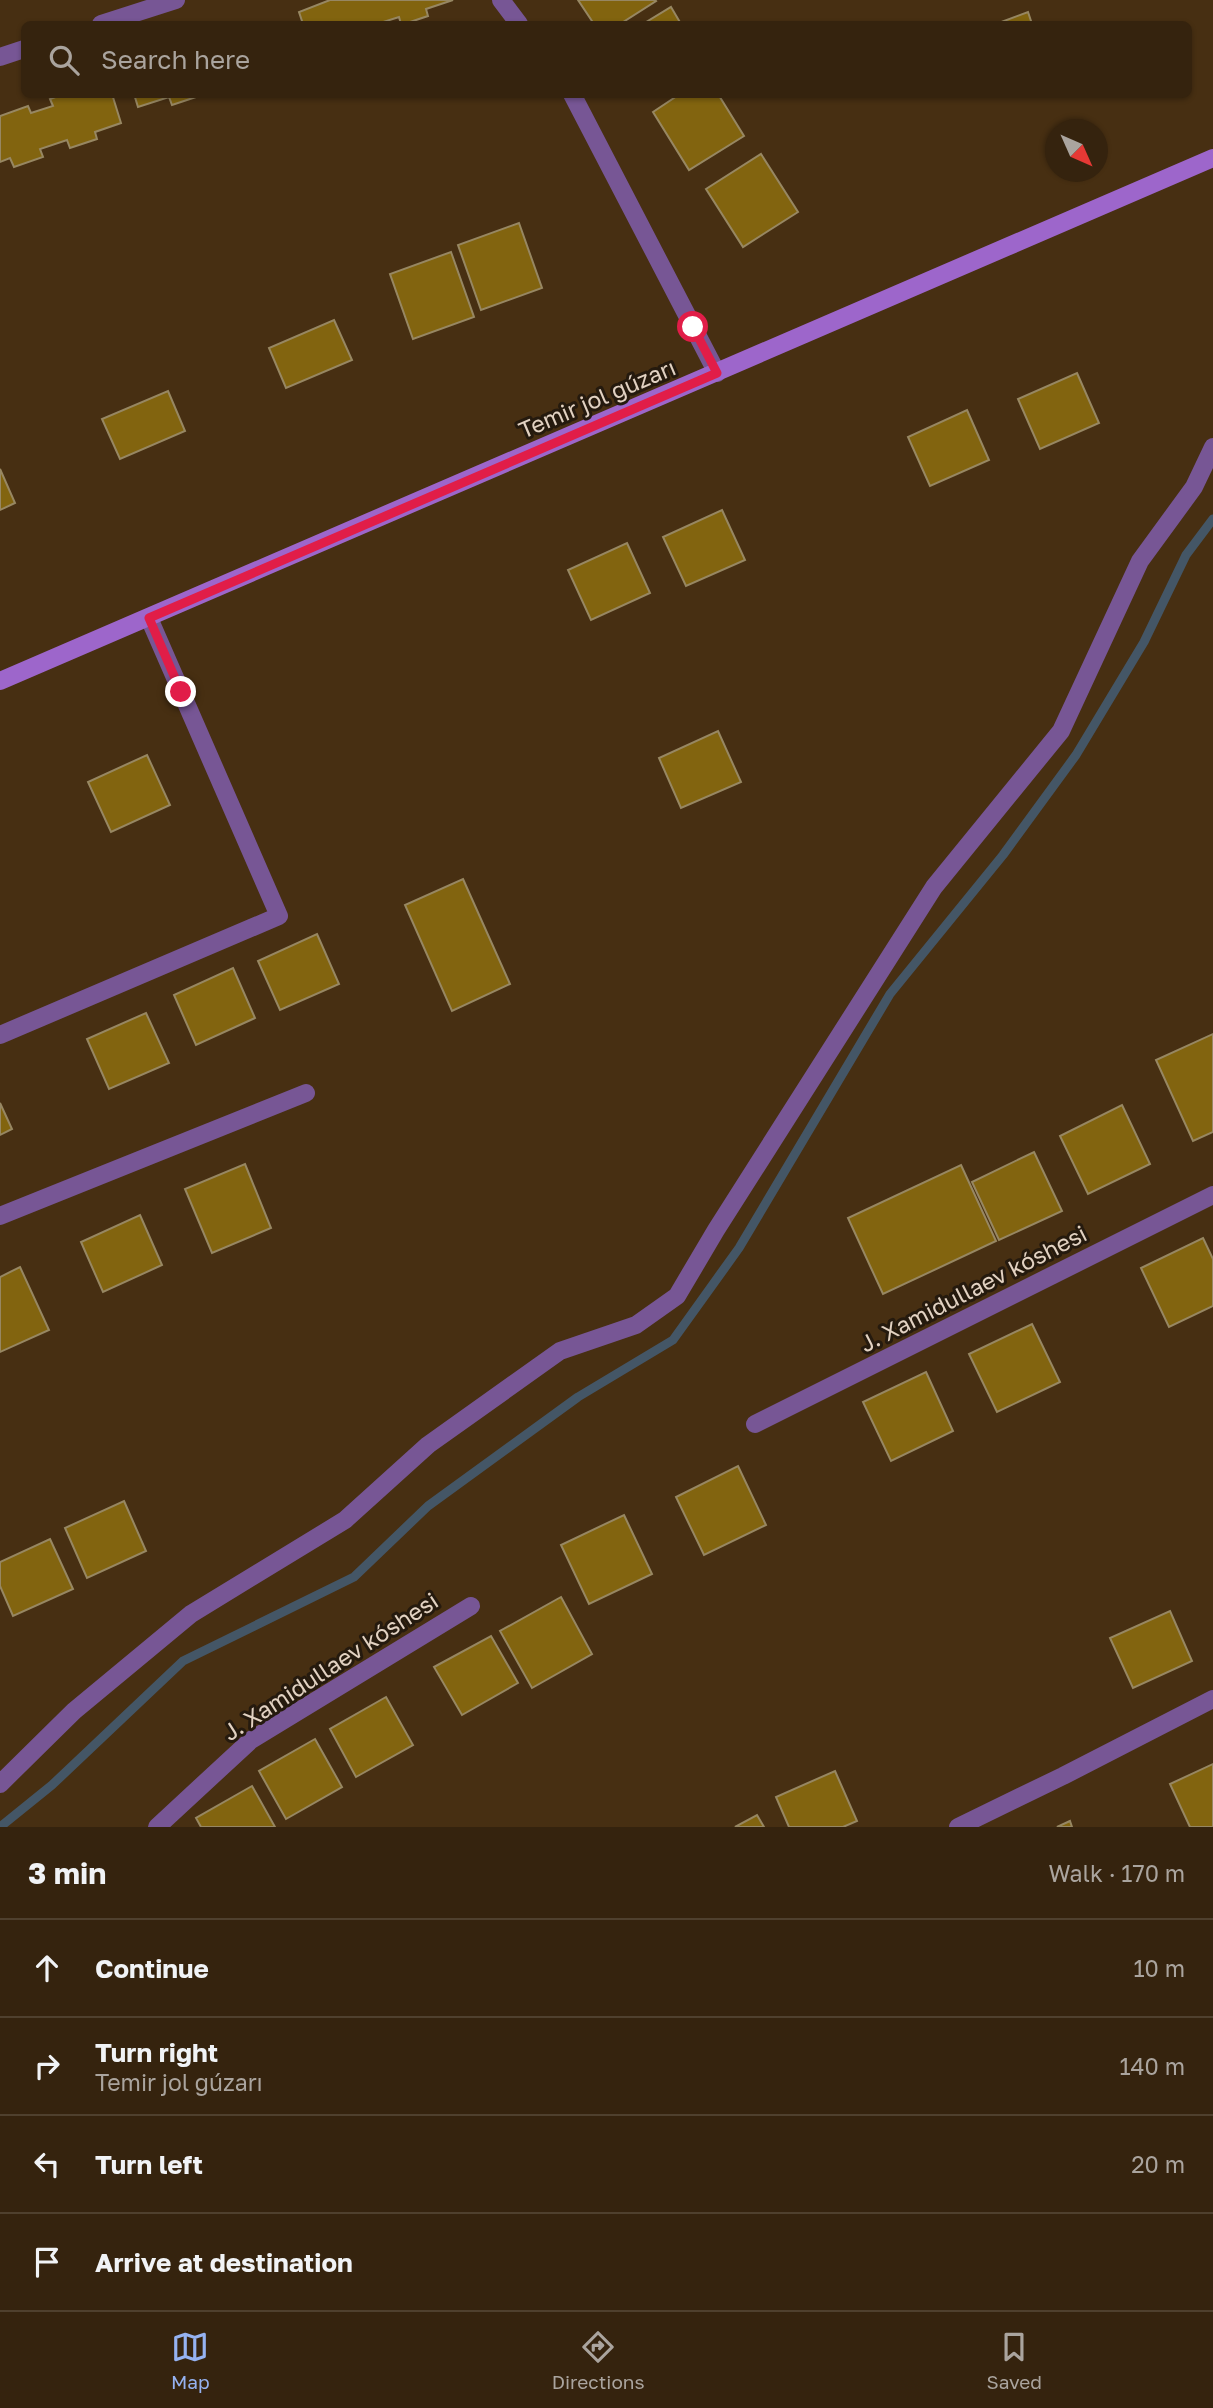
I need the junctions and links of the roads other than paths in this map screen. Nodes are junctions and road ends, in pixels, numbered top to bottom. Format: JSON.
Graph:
{"nodes":[{"id":1,"x":176,"y":0,"type":"edge"},
{"id":2,"x":501,"y":0,"type":"edge"},
{"id":3,"x":151,"y":4,"type":"edge"},
{"id":4,"x":108,"y":21,"type":"edge"},
{"id":5,"x":517,"y":21,"type":"edge"},
{"id":6,"x":21,"y":50,"type":"edge"},
{"id":7,"x":0,"y":57,"type":"edge"},
{"id":8,"x":574,"y":98,"type":"edge"},
{"id":9,"x":1213,"y":158,"type":"edge"},
{"id":10,"x":717,"y":373,"type":"junction"},
{"id":11,"x":1213,"y":447,"type":"edge"},
{"id":12,"x":149,"y":618,"type":"junction"},
{"id":13,"x":0,"y":681,"type":"edge"},
{"id":14,"x":0,"y":1035,"type":"edge"},
{"id":15,"x":306,"y":1093,"type":"dead end"},
{"id":16,"x":1213,"y":1195,"type":"edge"},
{"id":17,"x":0,"y":1216,"type":"edge"},
{"id":18,"x":755,"y":1424,"type":"dead end"},
{"id":19,"x":471,"y":1606,"type":"dead end"},
{"id":20,"x":1213,"y":1699,"type":"edge"},
{"id":21,"x":0,"y":1784,"type":"edge"},
{"id":22,"x":157,"y":1827,"type":"edge"},
{"id":23,"x":958,"y":1827,"type":"edge"}],
"edges":[{"from":1,"to":3,"type":"street"},
{"from":2,"to":5,"type":"street"},
{"from":3,"to":4,"type":"street"},
{"from":6,"to":7,"type":"street"},
{"from":8,"to":10,"type":"street"},
{"from":9,"to":10,"type":"street","name":"Temir jol gúzarı"},
{"from":10,"to":12,"type":"street","name":"Temir jol gúzarı"},
{"from":11,"to":21,"type":"street"},
{"from":12,"to":13,"type":"street","name":"Temir jol gúzarı"},
{"from":12,"to":14,"type":"street"},
{"from":15,"to":17,"type":"street"},
{"from":16,"to":18,"type":"street","name":"J. Xamidullaev kóshesi"},
{"from":19,"to":22,"type":"street","name":"J. Xamidullaev kóshesi"},
{"from":20,"to":23,"type":"street"}]}
